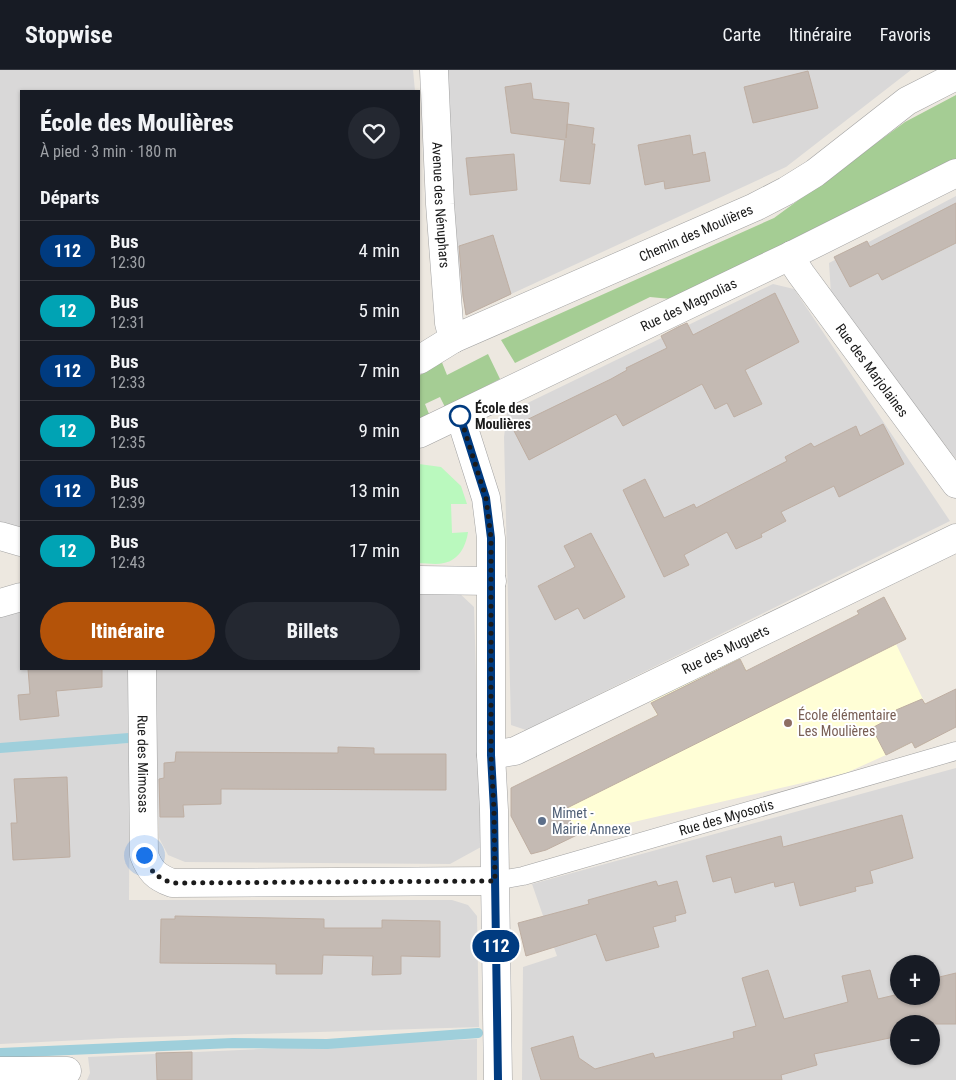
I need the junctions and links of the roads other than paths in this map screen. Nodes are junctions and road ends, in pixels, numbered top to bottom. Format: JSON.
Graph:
{"nodes":[{"id":1,"x":434,"y":70,"type":"edge"},
{"id":2,"x":956,"y":76,"type":"edge"},
{"id":3,"x":956,"y":173,"type":"edge"},
{"id":4,"x":792,"y":256,"type":"junction"},
{"id":5,"x":453,"y":339,"type":"junction"},
{"id":6,"x":420,"y":359,"type":"edge"},
{"id":7,"x":460,"y":416,"type":"junction"},
{"id":8,"x":420,"y":434,"type":"edge"},
{"id":9,"x":956,"y":484,"type":"edge"},
{"id":10,"x":0,"y":536,"type":"edge"},
{"id":11,"x":956,"y":538,"type":"edge"},
{"id":12,"x":20,"y":542,"type":"edge"},
{"id":13,"x":420,"y":580,"type":"edge"},
{"id":14,"x":492,"y":581,"type":"junction"},
{"id":15,"x":20,"y":597,"type":"edge"},
{"id":16,"x":0,"y":603,"type":"edge"},
{"id":17,"x":142,"y":670,"type":"edge"},
{"id":18,"x":956,"y":751,"type":"edge"},
{"id":19,"x":491,"y":755,"type":"junction"},
{"id":20,"x":495,"y":881,"type":"junction"},
{"id":21,"x":0,"y":1071,"type":"edge"},
{"id":22,"x":67,"y":1071,"type":"dead end"},
{"id":23,"x":498,"y":1080,"type":"edge"}],
"edges":[{"from":1,"to":5,"type":"street","name":"Avenue des Nénuphars"},
{"from":2,"to":5,"type":"street","name":"Chemin des Moulières"},
{"from":3,"to":4,"type":"street","name":"Rue des Magnolias"},
{"from":4,"to":7,"type":"street","name":"Rue des Magnolias"},
{"from":4,"to":9,"type":"street","name":"Rue des Marjolaines"},
{"from":5,"to":6,"type":"street","name":"Chemin des Moulières"},
{"from":7,"to":8,"type":"street","name":"Rue des Magnolias"},
{"from":7,"to":14,"type":"street"},
{"from":10,"to":12,"type":"street"},
{"from":11,"to":19,"type":"street","name":"Rue des Muguets"},
{"from":13,"to":14,"type":"street"},
{"from":14,"to":19,"type":"street"},
{"from":15,"to":16,"type":"street"},
{"from":17,"to":20,"type":"street","name":"Rue des Mimosas"},
{"from":18,"to":20,"type":"lane","name":"Rue des Myosotis"},
{"from":19,"to":20,"type":"street"},
{"from":20,"to":23,"type":"street"},
{"from":21,"to":22,"type":"street"}]}
